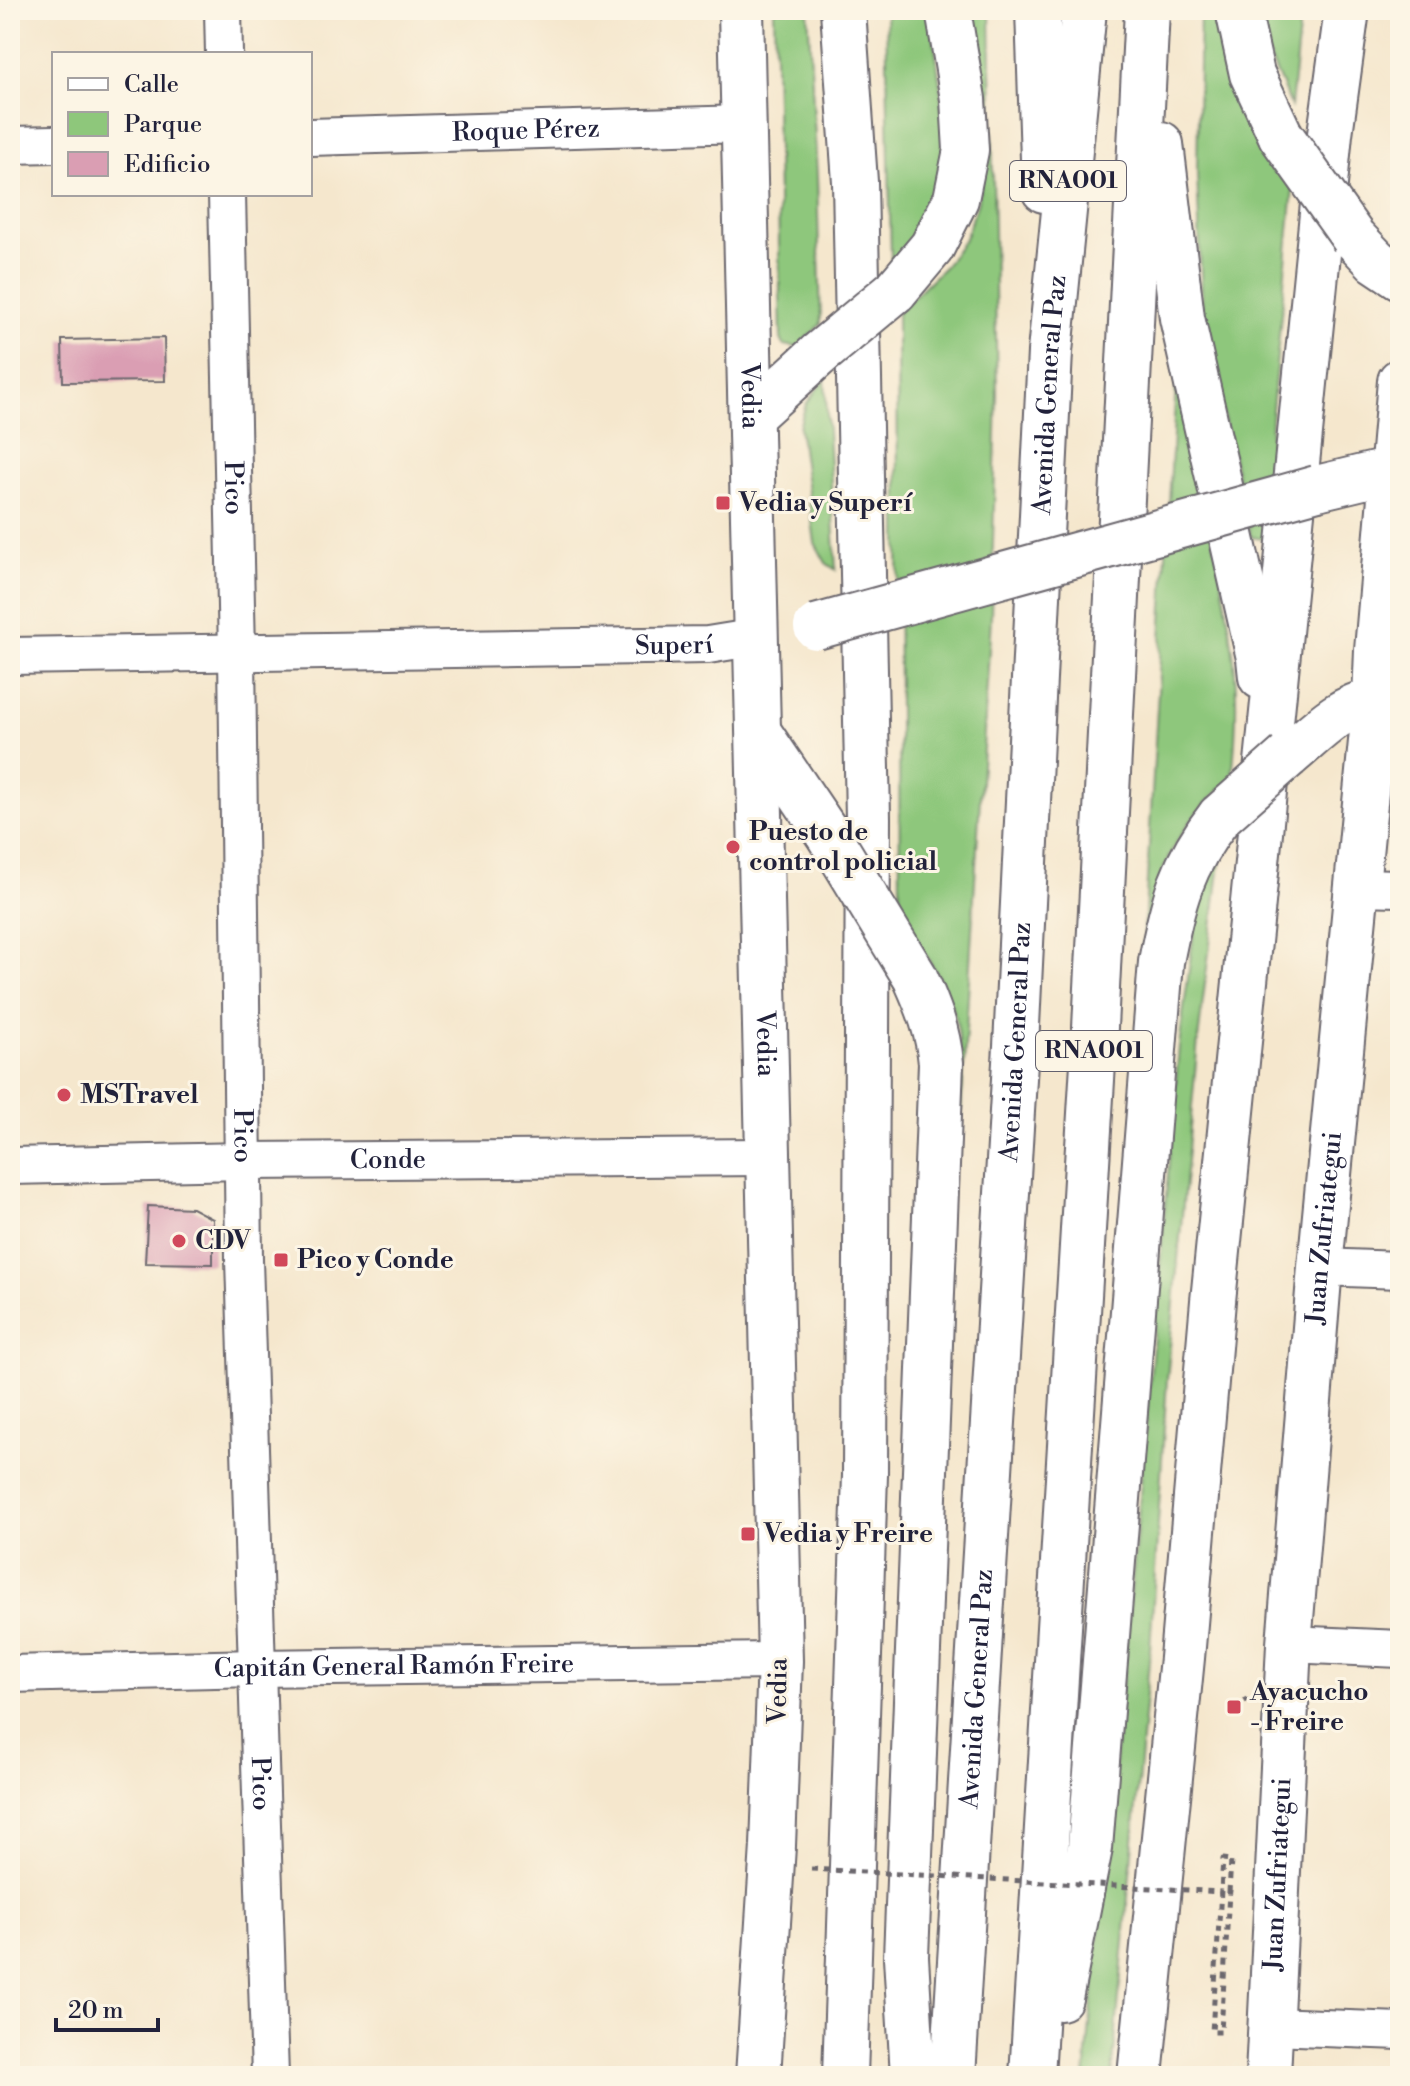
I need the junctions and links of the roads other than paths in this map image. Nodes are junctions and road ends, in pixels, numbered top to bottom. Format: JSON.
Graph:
{"nodes":[{"id":1,"x":223,"y":10,"type":"edge"},
{"id":2,"x":741,"y":10,"type":"edge"},
{"id":3,"x":843,"y":10,"type":"edge"},
{"id":4,"x":863,"y":10,"type":"edge"},
{"id":5,"x":948,"y":10,"type":"edge"},
{"id":6,"x":1038,"y":10,"type":"edge"},
{"id":7,"x":1084,"y":10,"type":"edge"},
{"id":8,"x":1238,"y":10,"type":"edge"},
{"id":9,"x":1325,"y":10,"type":"edge"},
{"id":10,"x":1347,"y":10,"type":"edge"},
{"id":11,"x":1147,"y":18,"type":"edge"},
{"id":12,"x":224,"y":52,"type":"edge"},
{"id":13,"x":743,"y":124,"type":"junction"},
{"id":14,"x":1330,"y":134,"type":"junction"},
{"id":15,"x":312,"y":137,"type":"edge"},
{"id":16,"x":52,"y":144,"type":"edge"},
{"id":17,"x":10,"y":145,"type":"edge"},
{"id":18,"x":855,"y":182,"type":"junction"},
{"id":19,"x":227,"y":196,"type":"edge"},
{"id":20,"x":1400,"y":277,"type":"edge"},
{"id":21,"x":1050,"y":352,"type":"junction"},
{"id":22,"x":1400,"y":381,"type":"edge"},
{"id":23,"x":751,"y":416,"type":"junction"},
{"id":24,"x":1396,"y":469,"type":"edge"},
{"id":25,"x":757,"y":637,"type":"junction"},
{"id":26,"x":237,"y":652,"type":"junction"},
{"id":27,"x":10,"y":656,"type":"edge"},
{"id":28,"x":1375,"y":700,"type":"junction"},
{"id":29,"x":760,"y":734,"type":"junction"},
{"id":30,"x":1278,"y":756,"type":"junction"},
{"id":31,"x":1357,"y":887,"type":"junction"},
{"id":32,"x":1400,"y":888,"type":"edge"},
{"id":33,"x":767,"y":1157,"type":"junction"},
{"id":34,"x":244,"y":1161,"type":"junction"},
{"id":35,"x":10,"y":1166,"type":"edge"},
{"id":36,"x":1320,"y":1267,"type":"junction"},
{"id":37,"x":1400,"y":1270,"type":"edge"},
{"id":38,"x":1289,"y":1644,"type":"junction"},
{"id":39,"x":1400,"y":1649,"type":"edge"},
{"id":40,"x":780,"y":1661,"type":"junction"},
{"id":41,"x":256,"y":1668,"type":"junction"},
{"id":42,"x":10,"y":1674,"type":"edge"},
{"id":43,"x":849,"y":1959,"type":"junction"},
{"id":44,"x":1149,"y":1991,"type":"junction"},
{"id":45,"x":1272,"y":2026,"type":"junction"},
{"id":46,"x":1400,"y":2031,"type":"edge"},
{"id":47,"x":270,"y":2076,"type":"edge"},
{"id":48,"x":758,"y":2076,"type":"edge"},
{"id":49,"x":831,"y":2076,"type":"edge"},
{"id":50,"x":845,"y":2076,"type":"edge"},
{"id":51,"x":913,"y":2076,"type":"edge"},
{"id":52,"x":953,"y":2076,"type":"edge"},
{"id":53,"x":1032,"y":2076,"type":"edge"},
{"id":54,"x":1044,"y":2076,"type":"edge"},
{"id":55,"x":1140,"y":2076,"type":"edge"},
{"id":56,"x":1150,"y":2076,"type":"edge"},
{"id":57,"x":1268,"y":2076,"type":"edge"}],
"edges":[{"from":1,"to":12,"type":"street"},
{"from":2,"to":13,"type":"main road","name":"Vedia"},
{"from":3,"to":18,"type":"main road"},
{"from":4,"to":18,"type":"main road"},
{"from":5,"to":23,"type":"main road","bridge":true},
{"from":6,"to":21,"type":"main road"},
{"from":7,"to":21,"type":"main road","name":"Avenida General Paz","number":"RNA001"},
{"from":8,"to":20,"type":"main road","bridge":true},
{"from":9,"to":14,"type":"main road"},
{"from":10,"to":14,"type":"main road"},
{"from":11,"to":30,"type":"main road"},
{"from":11,"to":53,"type":"main road","number":"RNA001"},
{"from":13,"to":15,"type":"street","name":"Roque Pérez"},
{"from":13,"to":23,"type":"main road","name":"Vedia"},
{"from":14,"to":30,"type":"main road"},
{"from":16,"to":17,"type":"street"},
{"from":18,"to":43,"type":"main road"},
{"from":19,"to":26,"type":"street","name":"Pico"},
{"from":21,"to":52,"type":"main road","name":"Avenida General Paz","number":"RNA001"},
{"from":22,"to":24,"type":"main road","name":"Juan Zufriategui"},
{"from":23,"to":25,"type":"main road","name":"Vedia"},
{"from":24,"to":25,"type":"main road","name":"Superí","bridge":true},
{"from":24,"to":28,"type":"main road","name":"Juan Zufriategui"},
{"from":25,"to":26,"type":"street","name":"Superí"},
{"from":25,"to":29,"type":"main road","name":"Vedia"},
{"from":26,"to":27,"type":"street","name":"Superí"},
{"from":26,"to":34,"type":"street","name":"Pico"},
{"from":28,"to":30,"type":"main road"},
{"from":28,"to":31,"type":"main road","name":"Juan Zufriategui"},
{"from":29,"to":33,"type":"main road","name":"Vedia"},
{"from":29,"to":51,"type":"main road","bridge":true},
{"from":30,"to":44,"type":"main road"},
{"from":30,"to":54,"type":"main road","bridge":true},
{"from":31,"to":32,"type":"street"},
{"from":31,"to":36,"type":"main road","name":"Juan Zufriategui"},
{"from":33,"to":34,"type":"street","name":"Conde"},
{"from":33,"to":40,"type":"main road","name":"Vedia"},
{"from":34,"to":35,"type":"street","name":"Conde"},
{"from":34,"to":41,"type":"street","name":"Pico"},
{"from":36,"to":37,"type":"street"},
{"from":36,"to":38,"type":"main road","name":"Juan Zufriategui"},
{"from":38,"to":39,"type":"street"},
{"from":38,"to":45,"type":"main road","name":"Juan Zufriategui"},
{"from":40,"to":41,"type":"street","name":"Capitán General Ramón Freire"},
{"from":40,"to":48,"type":"main road","name":"Vedia"},
{"from":41,"to":42,"type":"street","name":"Capitán General Ramón Freire"},
{"from":41,"to":47,"type":"street","name":"Pico"},
{"from":43,"to":49,"type":"main road"},
{"from":43,"to":50,"type":"main road"},
{"from":44,"to":55,"type":"main road"},
{"from":44,"to":56,"type":"main road"},
{"from":45,"to":46,"type":"street"},
{"from":45,"to":57,"type":"main road","name":"Juan Zufriategui"}]}
